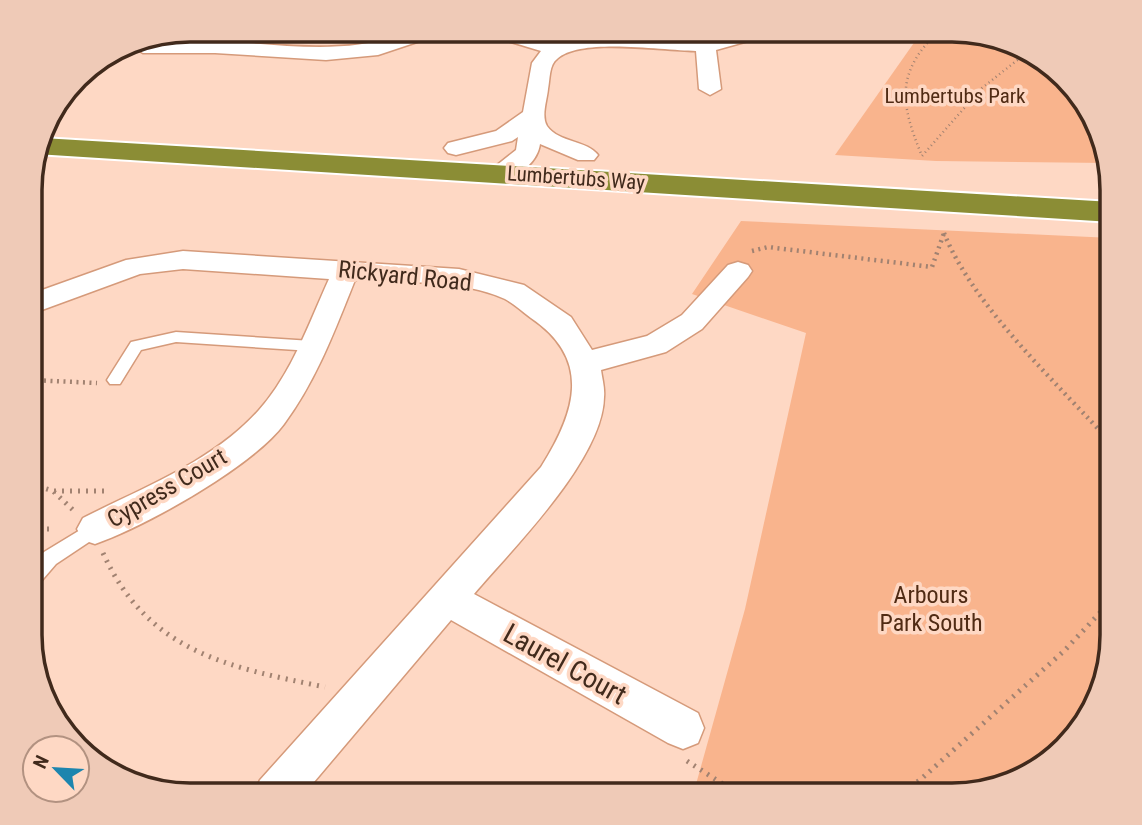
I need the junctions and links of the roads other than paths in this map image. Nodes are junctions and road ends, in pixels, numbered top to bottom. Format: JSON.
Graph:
{"nodes":[{"id":1,"x":217,"y":42,"type":"edge"},
{"id":2,"x":398,"y":42,"type":"edge"},
{"id":3,"x":532,"y":42,"type":"edge"},
{"id":4,"x":597,"y":42,"type":"edge"},
{"id":5,"x":674,"y":42,"type":"edge"},
{"id":6,"x":717,"y":42,"type":"edge"},
{"id":7,"x":705,"y":45,"type":"junction"},
{"id":8,"x":156,"y":46,"type":"edge"},
{"id":9,"x":556,"y":49,"type":"junction"},
{"id":10,"x":710,"y":89,"type":"dead end"},
{"id":11,"x":532,"y":116,"type":"junction"},
{"id":12,"x":58,"y":124,"type":"edge"},
{"id":13,"x":49,"y":147,"type":"edge"},
{"id":14,"x":456,"y":148,"type":"junction"},
{"id":15,"x":527,"y":152,"type":"junction"},
{"id":16,"x":586,"y":156,"type":"junction"},
{"id":17,"x":499,"y":173,"type":"junction"},
{"id":18,"x":1100,"y":186,"type":"edge"},
{"id":19,"x":1100,"y":211,"type":"edge"},
{"id":20,"x":346,"y":270,"type":"junction"},
{"id":21,"x":738,"y":271,"type":"road end"},
{"id":22,"x":42,"y":300,"type":"edge"},
{"id":23,"x":312,"y":346,"type":"junction"},
{"id":24,"x":585,"y":363,"type":"junction"},
{"id":25,"x":115,"y":380,"type":"road end"},
{"id":26,"x":95,"y":529,"type":"joint"},
{"id":27,"x":42,"y":567,"type":"edge"},
{"id":28,"x":448,"y":599,"type":"junction"},
{"id":29,"x":683,"y":728,"type":"road end"},
{"id":30,"x":286,"y":783,"type":"edge"}],
"edges":[{"from":1,"to":2,"type":"street"},
{"from":1,"to":8,"type":"street"},
{"from":3,"to":9,"type":"street"},
{"from":4,"to":9,"type":"street"},
{"from":5,"to":7,"type":"street"},
{"from":6,"to":7,"type":"street"},
{"from":7,"to":10,"type":"street"},
{"from":9,"to":11,"type":"street"},
{"from":11,"to":14,"type":"street"},
{"from":11,"to":15,"type":"street"},
{"from":11,"to":16,"type":"street"},
{"from":12,"to":14,"type":"highway","name":"Lumbertubs Way"},
{"from":13,"to":17,"type":"highway","name":"Lumbertubs Way"},
{"from":14,"to":15,"type":"highway","name":"Lumbertubs Way"},
{"from":15,"to":16,"type":"highway","name":"Lumbertubs Way"},
{"from":15,"to":17,"type":"street"},
{"from":16,"to":18,"type":"highway","name":"Lumbertubs Way"},
{"from":17,"to":19,"type":"highway","name":"Lumbertubs Way"},
{"from":20,"to":22,"type":"street","name":"Rickyard Road"},
{"from":20,"to":23,"type":"street","name":"Cypress Court"},
{"from":20,"to":24,"type":"street","name":"Rickyard Road"},
{"from":21,"to":24,"type":"street"},
{"from":23,"to":25,"type":"lane"},
{"from":23,"to":26,"type":"street","name":"Cypress Court"},
{"from":24,"to":28,"type":"street","name":"Rickyard Road"},
{"from":26,"to":27,"type":"lane"},
{"from":28,"to":29,"type":"street","name":"Laurel Court"},
{"from":28,"to":30,"type":"street","name":"Rickyard Road"}]}
